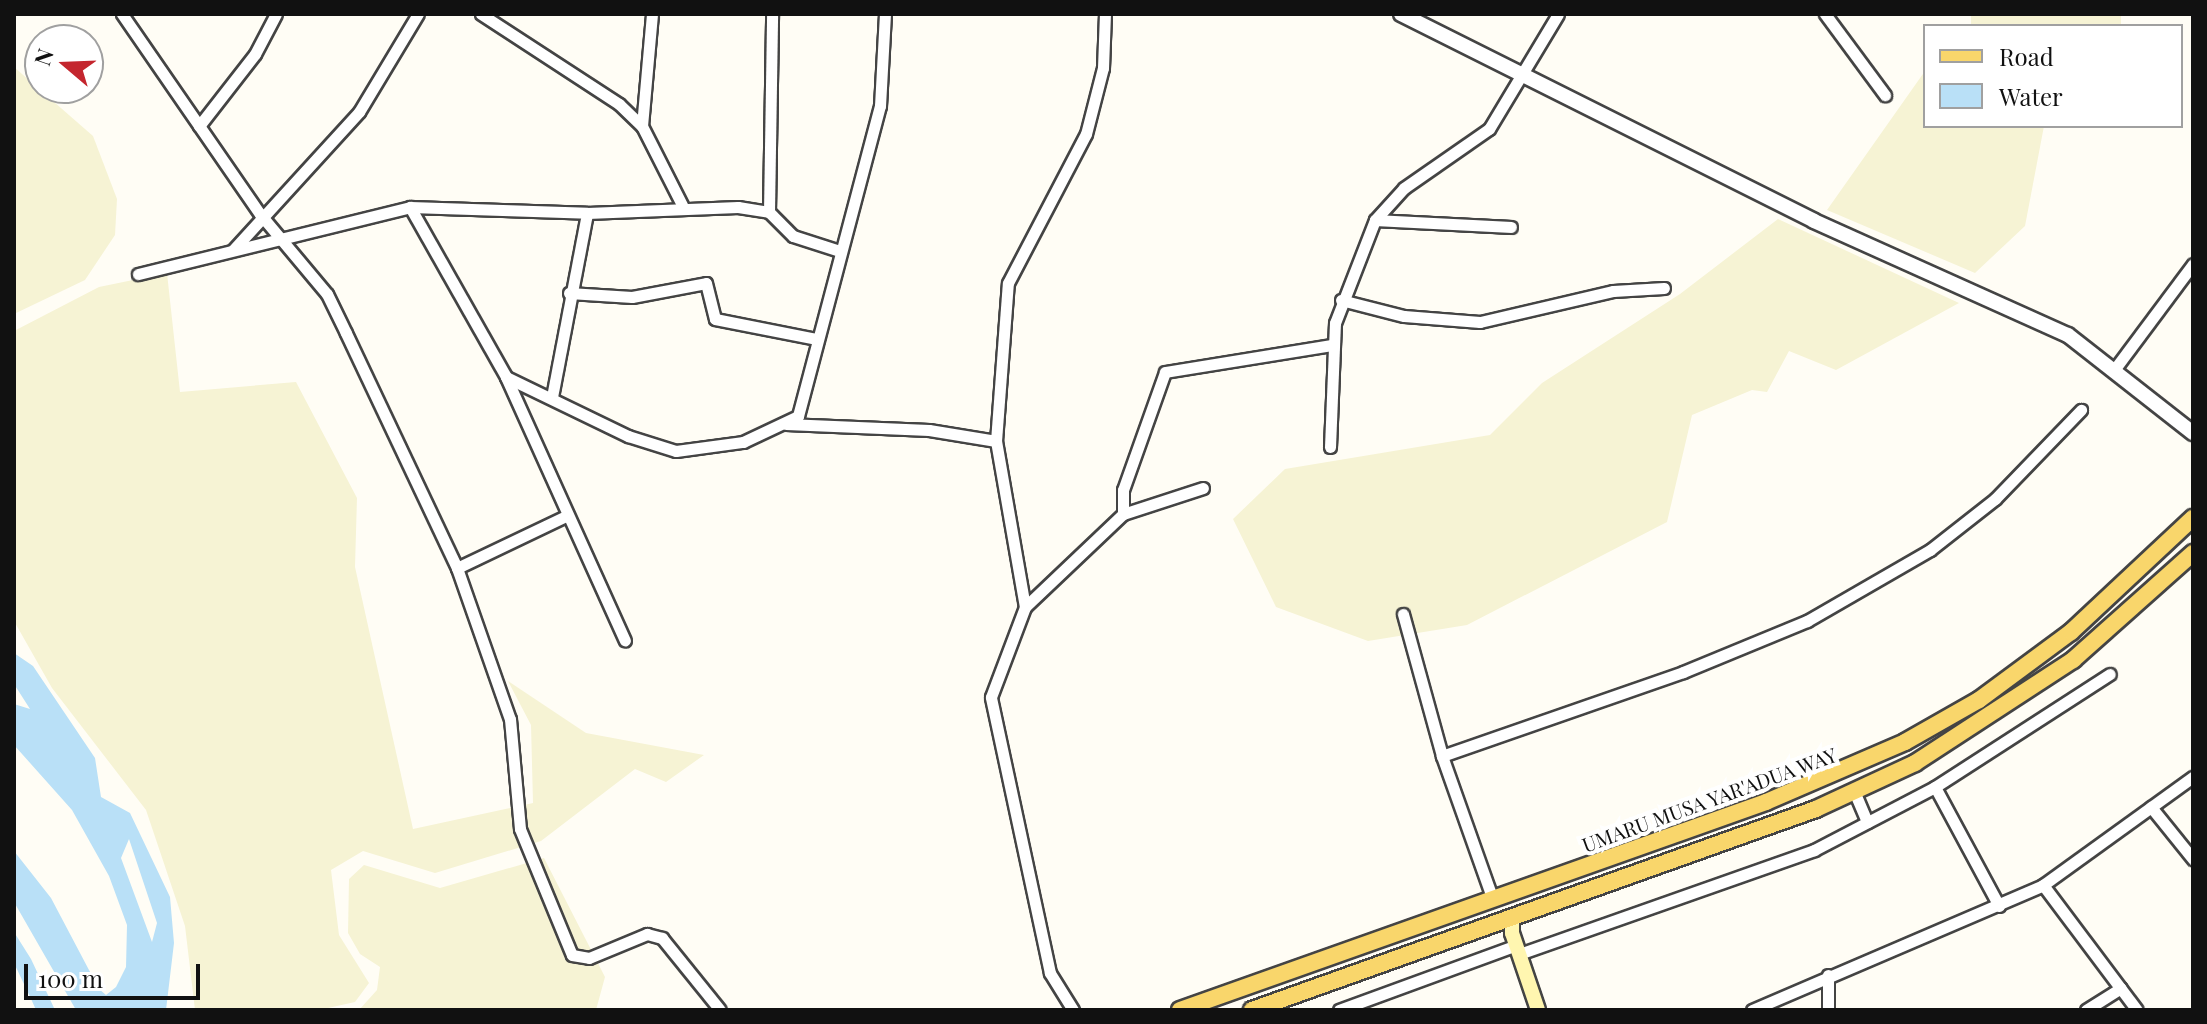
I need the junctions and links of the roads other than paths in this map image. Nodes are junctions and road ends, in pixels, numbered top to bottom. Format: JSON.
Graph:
{"nodes":[{"id":1,"x":122,"y":14,"type":"edge"},
{"id":2,"x":276,"y":14,"type":"edge"},
{"id":3,"x":418,"y":14,"type":"edge"},
{"id":4,"x":481,"y":14,"type":"edge"},
{"id":5,"x":652,"y":14,"type":"edge"},
{"id":6,"x":772,"y":14,"type":"edge"},
{"id":7,"x":885,"y":14,"type":"edge"},
{"id":8,"x":1105,"y":14,"type":"edge"},
{"id":9,"x":1401,"y":14,"type":"edge"},
{"id":10,"x":1558,"y":14,"type":"edge"},
{"id":11,"x":1825,"y":14,"type":"edge"},
{"id":12,"x":1521,"y":75,"type":"junction"},
{"id":13,"x":1885,"y":95,"type":"dead end"},
{"id":14,"x":199,"y":126,"type":"junction"},
{"id":15,"x":642,"y":126,"type":"junction"},
{"id":16,"x":682,"y":205,"type":"junction"},
{"id":17,"x":410,"y":207,"type":"junction"},
{"id":18,"x":769,"y":212,"type":"junction"},
{"id":19,"x":587,"y":213,"type":"junction"},
{"id":20,"x":260,"y":214,"type":"junction"},
{"id":21,"x":1375,"y":220,"type":"junction"},
{"id":22,"x":1511,"y":227,"type":"dead end"},
{"id":23,"x":279,"y":239,"type":"junction"},
{"id":24,"x":233,"y":250,"type":"junction"},
{"id":25,"x":840,"y":251,"type":"junction"},
{"id":26,"x":2193,"y":264,"type":"edge"},
{"id":27,"x":138,"y":274,"type":"dead end"},
{"id":28,"x":1664,"y":288,"type":"dead end"},
{"id":29,"x":569,"y":293,"type":"junction"},
{"id":30,"x":1341,"y":300,"type":"junction"},
{"id":31,"x":817,"y":339,"type":"junction"},
{"id":32,"x":1331,"y":345,"type":"junction"},
{"id":33,"x":2114,"y":370,"type":"junction"},
{"id":34,"x":506,"y":377,"type":"junction"},
{"id":35,"x":552,"y":397,"type":"junction"},
{"id":36,"x":2081,"y":410,"type":"dead end"},
{"id":37,"x":785,"y":424,"type":"junction"},
{"id":38,"x":2193,"y":433,"type":"edge"},
{"id":39,"x":996,"y":441,"type":"junction"},
{"id":40,"x":1330,"y":447,"type":"dead end"},
{"id":41,"x":1203,"y":488,"type":"dead end"},
{"id":42,"x":1123,"y":514,"type":"junction"},
{"id":43,"x":566,"y":516,"type":"junction"},
{"id":44,"x":2193,"y":518,"type":"edge"},
{"id":45,"x":2193,"y":553,"type":"edge"},
{"id":46,"x":457,"y":568,"type":"junction"},
{"id":47,"x":1025,"y":607,"type":"junction"},
{"id":48,"x":1403,"y":614,"type":"dead end"},
{"id":49,"x":625,"y":640,"type":"dead end"},
{"id":50,"x":2110,"y":674,"type":"dead end"},
{"id":51,"x":1442,"y":756,"type":"junction"},
{"id":52,"x":2193,"y":777,"type":"edge"},
{"id":53,"x":1935,"y":787,"type":"junction"},
{"id":54,"x":1854,"y":791,"type":"junction"},
{"id":55,"x":2151,"y":807,"type":"junction"},
{"id":56,"x":1867,"y":822,"type":"junction"},
{"id":57,"x":2193,"y":859,"type":"edge"},
{"id":58,"x":2043,"y":885,"type":"junction"},
{"id":59,"x":1493,"y":900,"type":"junction"},
{"id":60,"x":1999,"y":906,"type":"junction"},
{"id":61,"x":1512,"y":917,"type":"junction"},
{"id":62,"x":1495,"y":923,"type":"junction"},
{"id":63,"x":1515,"y":950,"type":"junction"},
{"id":64,"x":1828,"y":975,"type":"junction"},
{"id":65,"x":2121,"y":988,"type":"junction"},
{"id":66,"x":720,"y":1010,"type":"edge"},
{"id":67,"x":1073,"y":1010,"type":"edge"},
{"id":68,"x":1180,"y":1010,"type":"edge"},
{"id":69,"x":1252,"y":1010,"type":"edge"},
{"id":70,"x":1339,"y":1010,"type":"edge"},
{"id":71,"x":1535,"y":1010,"type":"edge"},
{"id":72,"x":1752,"y":1010,"type":"edge"},
{"id":73,"x":1828,"y":1010,"type":"edge"},
{"id":74,"x":2086,"y":1010,"type":"edge"},
{"id":75,"x":2137,"y":1010,"type":"edge"}],
"edges":[{"from":1,"to":14,"type":"street"},
{"from":2,"to":14,"type":"street"},
{"from":3,"to":20,"type":"street"},
{"from":4,"to":15,"type":"street"},
{"from":5,"to":15,"type":"street"},
{"from":6,"to":18,"type":"street"},
{"from":7,"to":25,"type":"street"},
{"from":8,"to":39,"type":"street"},
{"from":9,"to":12,"type":"street"},
{"from":10,"to":12,"type":"street"},
{"from":11,"to":13,"type":"street"},
{"from":12,"to":21,"type":"street"},
{"from":12,"to":33,"type":"street"},
{"from":14,"to":20,"type":"street"},
{"from":15,"to":16,"type":"street"},
{"from":16,"to":18,"type":"street"},
{"from":16,"to":19,"type":"street"},
{"from":17,"to":19,"type":"street"},
{"from":17,"to":23,"type":"street"},
{"from":17,"to":34,"type":"street"},
{"from":18,"to":25,"type":"street"},
{"from":19,"to":29,"type":"street"},
{"from":20,"to":23,"type":"street"},
{"from":20,"to":24,"type":"street"},
{"from":21,"to":22,"type":"street"},
{"from":21,"to":30,"type":"street"},
{"from":23,"to":24,"type":"street"},
{"from":23,"to":46,"type":"street"},
{"from":24,"to":27,"type":"street"},
{"from":25,"to":31,"type":"street"},
{"from":26,"to":33,"type":"street"},
{"from":28,"to":30,"type":"street"},
{"from":29,"to":31,"type":"street"},
{"from":29,"to":35,"type":"street"},
{"from":30,"to":32,"type":"street"},
{"from":31,"to":37,"type":"street"},
{"from":32,"to":40,"type":"street"},
{"from":32,"to":42,"type":"street"},
{"from":33,"to":38,"type":"street"},
{"from":34,"to":35,"type":"street"},
{"from":34,"to":43,"type":"street"},
{"from":35,"to":37,"type":"street"},
{"from":36,"to":51,"type":"street"},
{"from":37,"to":39,"type":"street"},
{"from":39,"to":47,"type":"street"},
{"from":41,"to":42,"type":"street"},
{"from":42,"to":47,"type":"street"},
{"from":43,"to":46,"type":"street"},
{"from":43,"to":49,"type":"street"},
{"from":44,"to":59,"type":"main road","name":"UMARU MUSA YAR'ADUA WAY"},
{"from":45,"to":54,"type":"main road"},
{"from":46,"to":66,"type":"street"},
{"from":47,"to":67,"type":"street"},
{"from":48,"to":51,"type":"street"},
{"from":50,"to":53,"type":"street"},
{"from":51,"to":59,"type":"street"},
{"from":52,"to":55,"type":"street"},
{"from":53,"to":56,"type":"street"},
{"from":53,"to":60,"type":"street"},
{"from":54,"to":56,"type":"street"},
{"from":54,"to":61,"type":"main road"},
{"from":55,"to":57,"type":"street"},
{"from":55,"to":58,"type":"street"},
{"from":56,"to":63,"type":"street"},
{"from":58,"to":60,"type":"street"},
{"from":58,"to":65,"type":"street"},
{"from":59,"to":68,"type":"main road","name":"UMARU MUSA YAR'ADUA WAY"},
{"from":60,"to":64,"type":"street"},
{"from":61,"to":62,"type":"main road"},
{"from":61,"to":63,"type":"main road"},
{"from":62,"to":63,"type":"main road"},
{"from":62,"to":69,"type":"main road"},
{"from":63,"to":70,"type":"street"},
{"from":63,"to":71,"type":"main road"},
{"from":64,"to":72,"type":"street"},
{"from":64,"to":73,"type":"street"},
{"from":65,"to":74,"type":"street"},
{"from":65,"to":75,"type":"street"}]}
